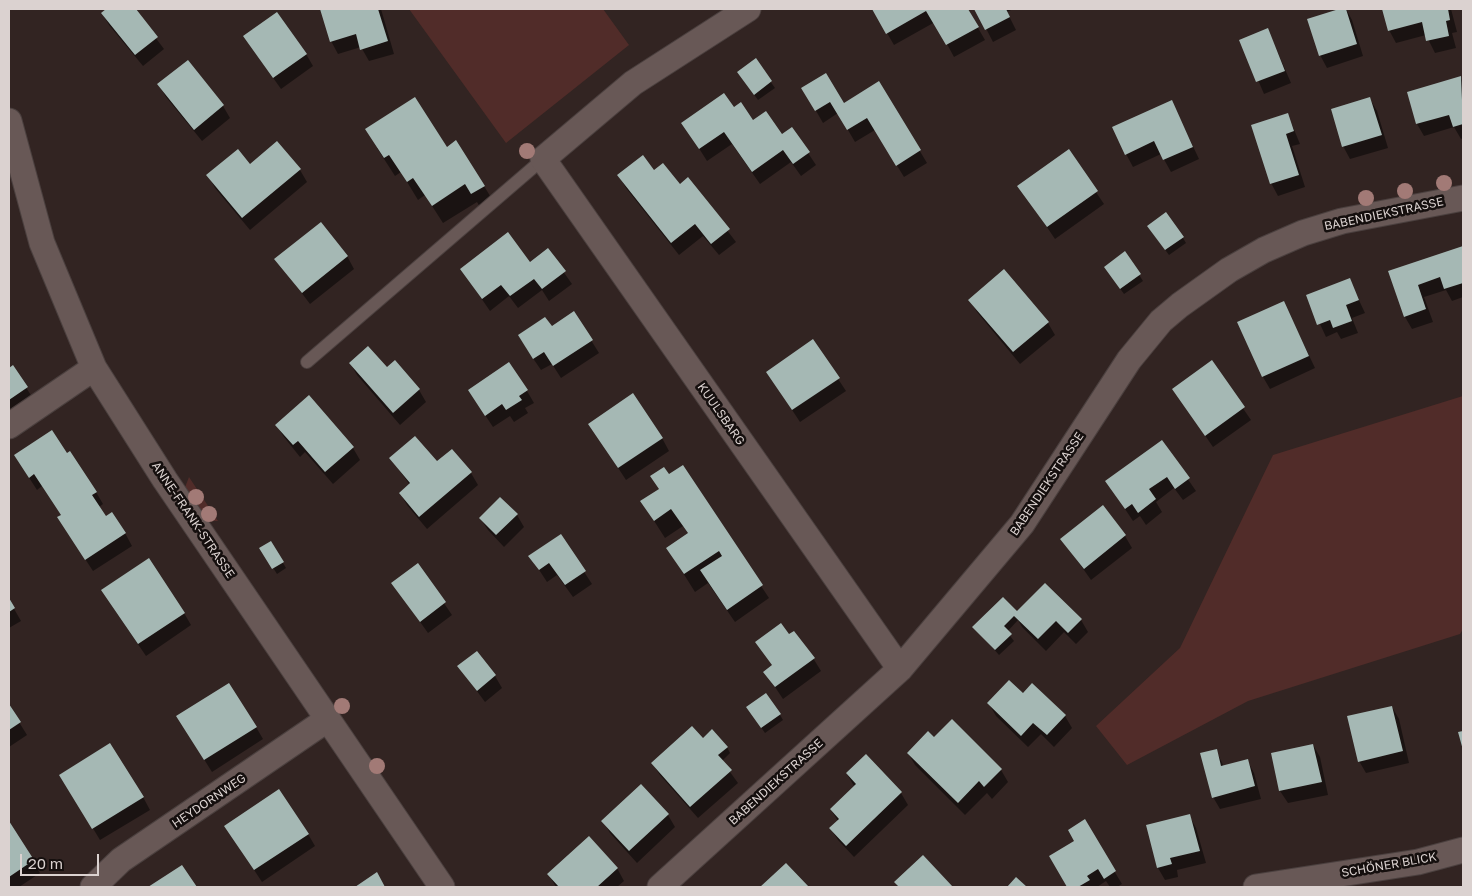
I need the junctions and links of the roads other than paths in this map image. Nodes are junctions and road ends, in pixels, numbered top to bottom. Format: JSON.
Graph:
{"nodes":[{"id":1,"x":748,"y":9,"type":"edge"},
{"id":2,"x":9,"y":121,"type":"edge"},
{"id":3,"x":543,"y":159,"type":"junction"},
{"id":4,"x":1463,"y":198,"type":"edge"},
{"id":5,"x":307,"y":362,"type":"dead end"},
{"id":6,"x":94,"y":368,"type":"junction"},
{"id":7,"x":9,"y":426,"type":"edge"},
{"id":8,"x":900,"y":669,"type":"junction"},
{"id":9,"x":328,"y":719,"type":"junction"},
{"id":10,"x":1463,"y":850,"type":"edge"},
{"id":11,"x":93,"y":887,"type":"edge"},
{"id":12,"x":442,"y":887,"type":"edge"},
{"id":13,"x":660,"y":887,"type":"edge"},
{"id":14,"x":1256,"y":887,"type":"edge"}],
"edges":[{"from":1,"to":3,"type":"street"},
{"from":2,"to":6,"type":"street","name":"ANNE-FRANK-STRASSE"},
{"from":3,"to":5,"type":"lane"},
{"from":3,"to":8,"type":"street","name":"KUULSBARG"},
{"from":4,"to":8,"type":"street","name":"BABENDIEKSTRASSE"},
{"from":6,"to":7,"type":"street"},
{"from":6,"to":9,"type":"street","name":"ANNE-FRANK-STRASSE"},
{"from":8,"to":13,"type":"street","name":"BABENDIEKSTRASSE"},
{"from":9,"to":11,"type":"street","name":"HEYDORNWEG"},
{"from":9,"to":12,"type":"street","name":"ANNE-FRANK-STRASSE"},
{"from":10,"to":14,"type":"street","name":"SCHÖNER BLICK"}]}
